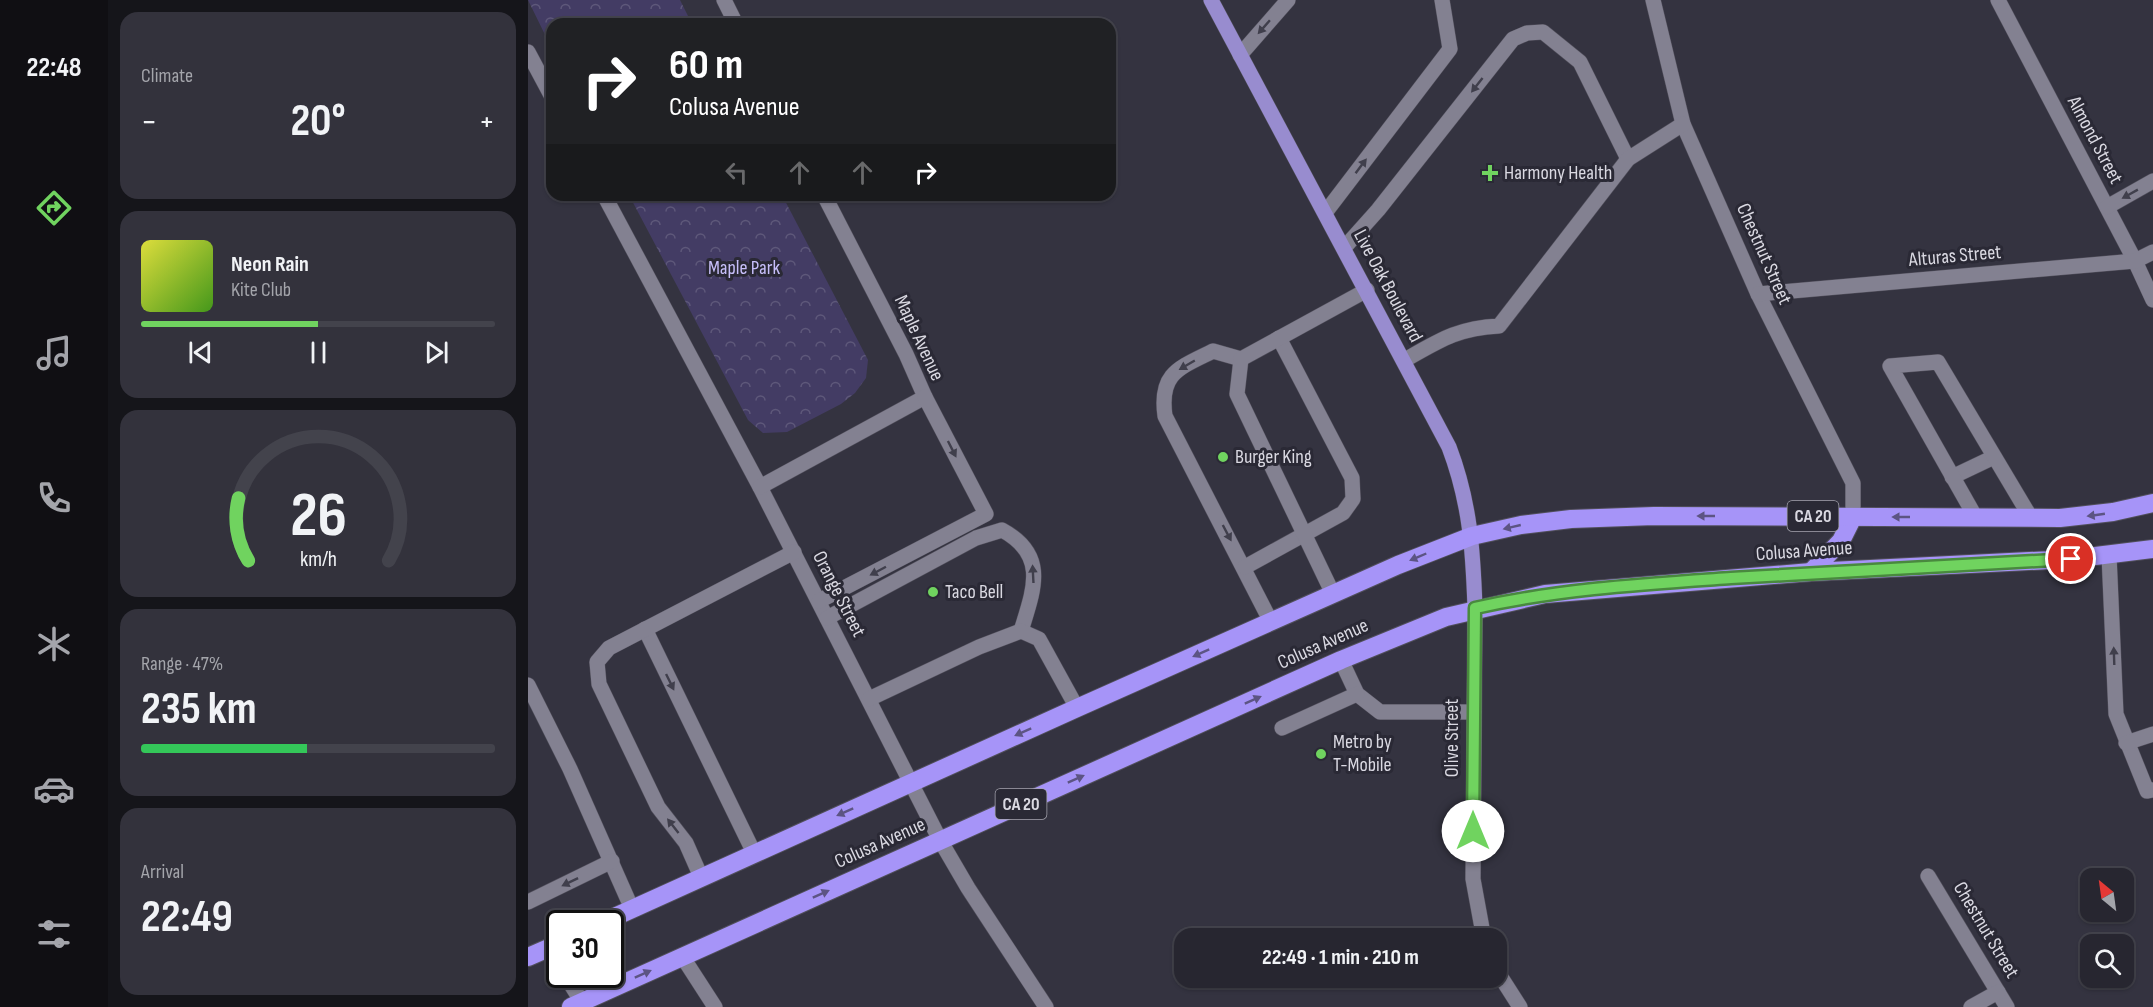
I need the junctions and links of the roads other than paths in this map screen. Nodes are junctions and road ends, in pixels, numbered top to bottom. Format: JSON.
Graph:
{"nodes":[{"id":1,"x":724,"y":0,"type":"edge"},
{"id":2,"x":1212,"y":0,"type":"edge"},
{"id":3,"x":1288,"y":0,"type":"edge"},
{"id":4,"x":1442,"y":0,"type":"edge"},
{"id":5,"x":1653,"y":0,"type":"edge"},
{"id":6,"x":1998,"y":0,"type":"edge"},
{"id":7,"x":733,"y":18,"type":"edge"},
{"id":8,"x":528,"y":52,"type":"edge"},
{"id":9,"x":1240,"y":55,"type":"junction"},
{"id":10,"x":546,"y":86,"type":"edge"},
{"id":11,"x":1683,"y":124,"type":"junction"},
{"id":12,"x":1628,"y":159,"type":"junction"},
{"id":13,"x":2153,"y":181,"type":"edge"},
{"id":14,"x":607,"y":201,"type":"edge"},
{"id":15,"x":827,"y":201,"type":"edge"},
{"id":16,"x":2107,"y":207,"type":"junction"},
{"id":17,"x":1325,"y":213,"type":"junction"},
{"id":18,"x":1344,"y":248,"type":"junction"},
{"id":19,"x":2153,"y":252,"type":"edge"},
{"id":20,"x":2135,"y":261,"type":"junction"},
{"id":21,"x":1367,"y":290,"type":"junction"},
{"id":22,"x":1758,"y":294,"type":"junction"},
{"id":23,"x":2153,"y":300,"type":"edge"},
{"id":24,"x":1279,"y":338,"type":"junction"},
{"id":25,"x":1241,"y":359,"type":"junction"},
{"id":26,"x":1405,"y":360,"type":"junction"},
{"id":27,"x":925,"y":397,"type":"junction"},
{"id":28,"x":1994,"y":457,"type":"junction"},
{"id":29,"x":1952,"y":477,"type":"junction"},
{"id":30,"x":760,"y":487,"type":"junction"},
{"id":31,"x":2153,"y":503,"type":"edge"},
{"id":32,"x":1854,"y":517,"type":"junction"},
{"id":33,"x":1976,"y":518,"type":"junction"},
{"id":34,"x":2031,"y":518,"type":"junction"},
{"id":35,"x":1304,"y":536,"type":"junction"},
{"id":36,"x":1473,"y":536,"type":"junction"},
{"id":37,"x":2153,"y":549,"type":"edge"},
{"id":38,"x":794,"y":552,"type":"junction"},
{"id":39,"x":2109,"y":555,"type":"junction"},
{"id":40,"x":1245,"y":567,"type":"junction"},
{"id":41,"x":1811,"y":572,"type":"junction"},
{"id":42,"x":1333,"y":594,"type":"junction"},
{"id":43,"x":819,"y":601,"type":"junction"},
{"id":44,"x":1475,"y":608,"type":"junction"},
{"id":45,"x":827,"y":618,"type":"junction"},
{"id":46,"x":1271,"y":622,"type":"junction"},
{"id":47,"x":645,"y":629,"type":"junction"},
{"id":48,"x":1021,"y":631,"type":"junction"},
{"id":49,"x":1341,"y":660,"type":"junction"},
{"id":50,"x":528,"y":685,"type":"edge"},
{"id":51,"x":1357,"y":694,"type":"junction"},
{"id":52,"x":869,"y":699,"type":"junction"},
{"id":53,"x":1077,"y":708,"type":"junction"},
{"id":54,"x":1474,"y":712,"type":"junction"},
{"id":55,"x":1282,"y":729,"type":"dead end"},
{"id":56,"x":2153,"y":734,"type":"edge"},
{"id":57,"x":2126,"y":743,"type":"junction"},
{"id":58,"x":910,"y":783,"type":"junction"},
{"id":59,"x":2153,"y":790,"type":"edge"},
{"id":60,"x":940,"y":840,"type":"junction"},
{"id":61,"x":754,"y":853,"type":"junction"},
{"id":62,"x":612,"y":861,"type":"junction"},
{"id":63,"x":1928,"y":876,"type":"dead end"},
{"id":64,"x":701,"y":877,"type":"junction"},
{"id":65,"x":528,"y":902,"type":"edge"},
{"id":66,"x":632,"y":909,"type":"junction"},
{"id":67,"x":624,"y":913,"type":"edge"},
{"id":68,"x":1482,"y":928,"type":"edge"},
{"id":69,"x":546,"y":949,"type":"edge"},
{"id":70,"x":682,"y":956,"type":"junction"},
{"id":71,"x":528,"y":957,"type":"edge"},
{"id":72,"x":1507,"y":987,"type":"edge"},
{"id":73,"x":571,"y":988,"type":"edge"},
{"id":74,"x":1998,"y":992,"type":"junction"},
{"id":75,"x":579,"y":1005,"type":"edge"},
{"id":76,"x":715,"y":1007,"type":"edge"},
{"id":77,"x":1046,"y":1007,"type":"edge"},
{"id":78,"x":1520,"y":1007,"type":"edge"},
{"id":79,"x":1971,"y":1007,"type":"edge"},
{"id":80,"x":2007,"y":1007,"type":"edge"}],
"edges":[{"from":1,"to":7,"type":"street"},
{"from":2,"to":9,"type":"main road","name":"Live Oak Boulevard"},
{"from":3,"to":9,"type":"street","one_way":true},
{"from":17,"to":4,"type":"street","one_way":true},
{"from":5,"to":11,"type":"street","name":"Chestnut Street"},
{"from":6,"to":16,"type":"street","name":"Almond Street"},
{"from":8,"to":10,"type":"street"},
{"from":9,"to":17,"type":"main road","name":"Live Oak Boulevard"},
{"from":11,"to":12,"type":"street"},
{"from":11,"to":22,"type":"street","name":"Chestnut Street"},
{"from":12,"to":18,"type":"street","one_way":true},
{"from":12,"to":26,"type":"street"},
{"from":13,"to":16,"type":"street","one_way":true},
{"from":14,"to":30,"type":"street","name":"Orange Street"},
{"from":15,"to":27,"type":"street","name":"Maple Avenue"},
{"from":16,"to":20,"type":"street","name":"Almond Street"},
{"from":17,"to":18,"type":"main road","name":"Live Oak Boulevard"},
{"from":18,"to":21,"type":"main road","name":"Live Oak Boulevard"},
{"from":19,"to":20,"type":"street","name":"Alturas Street"},
{"from":20,"to":22,"type":"street","name":"Alturas Street"},
{"from":20,"to":23,"type":"street","name":"Almond Street"},
{"from":21,"to":24,"type":"street"},
{"from":21,"to":26,"type":"main road","name":"Live Oak Boulevard"},
{"from":22,"to":32,"type":"street","name":"Chestnut Street"},
{"from":24,"to":25,"type":"street"},
{"from":24,"to":35,"type":"street"},
{"from":25,"to":35,"type":"street"},
{"from":25,"to":40,"type":"street","one_way":true},
{"from":26,"to":36,"type":"main road","name":"Live Oak Boulevard"},
{"from":27,"to":30,"type":"street","name":"Maple Avenue"},
{"from":27,"to":43,"type":"street","one_way":true},
{"from":28,"to":29,"type":"street"},
{"from":28,"to":29,"type":"street"},
{"from":28,"to":34,"type":"street"},
{"from":29,"to":33,"type":"street"},
{"from":30,"to":38,"type":"street","name":"Orange Street"},
{"from":31,"to":34,"type":"highway","name":"Colusa Avenue","number":"CA 20","one_way":true},
{"from":33,"to":32,"type":"highway","name":"Colusa Avenue","number":"CA 20","one_way":true},
{"from":32,"to":36,"type":"highway","name":"Colusa Avenue","number":"CA 20","one_way":true},
{"from":32,"to":41,"type":"highway"},
{"from":33,"to":34,"type":"highway","name":"Colusa Avenue","number":"CA 20"},
{"from":35,"to":40,"type":"street"},
{"from":35,"to":42,"type":"street"},
{"from":36,"to":42,"type":"highway","name":"Colusa Avenue","number":"CA 20","one_way":true},
{"from":36,"to":44,"type":"main road","name":"Live Oak Boulevard"},
{"from":37,"to":39,"type":"highway","name":"Colusa Avenue","number":"CA 20"},
{"from":38,"to":43,"type":"street","name":"Orange Street"},
{"from":38,"to":47,"type":"street"},
{"from":39,"to":41,"type":"highway","name":"Colusa Avenue","number":"CA 20"},
{"from":57,"to":39,"type":"street","one_way":true},
{"from":40,"to":46,"type":"street"},
{"from":41,"to":44,"type":"highway","name":"Colusa Avenue","number":"CA 20"},
{"from":42,"to":46,"type":"highway","name":"Colusa Avenue","number":"CA 20"},
{"from":43,"to":45,"type":"street","name":"Orange Street"},
{"from":44,"to":49,"type":"highway","name":"Colusa Avenue","number":"CA 20"},
{"from":44,"to":54,"type":"street","name":"Olive Street"},
{"from":48,"to":45,"type":"street","one_way":true},
{"from":45,"to":52,"type":"street","name":"Orange Street"},
{"from":46,"to":53,"type":"highway","name":"Colusa Avenue","number":"CA 20","one_way":true},
{"from":47,"to":61,"type":"street","one_way":true},
{"from":64,"to":47,"type":"street","one_way":true},
{"from":48,"to":52,"type":"street"},
{"from":48,"to":53,"type":"street"},
{"from":49,"to":51,"type":"street"},
{"from":60,"to":49,"type":"highway","name":"Colusa Avenue","number":"CA 20","one_way":true},
{"from":50,"to":62,"type":"street"},
{"from":51,"to":54,"type":"street"},
{"from":51,"to":55,"type":"street"},
{"from":52,"to":58,"type":"street","name":"Orange Street"},
{"from":53,"to":58,"type":"highway","name":"Colusa Avenue","number":"CA 20","one_way":true},
{"from":54,"to":68,"type":"street","name":"Olive Street"},
{"from":56,"to":57,"type":"street"},
{"from":57,"to":59,"type":"street"},
{"from":58,"to":60,"type":"street","name":"Orange Street"},
{"from":58,"to":61,"type":"highway","name":"Colusa Avenue","number":"CA 20","one_way":true},
{"from":70,"to":60,"type":"highway","name":"Colusa Avenue","number":"CA 20","one_way":true},
{"from":60,"to":77,"type":"street","name":"Orange Street"},
{"from":61,"to":64,"type":"highway","name":"Colusa Avenue","number":"CA 20"},
{"from":62,"to":65,"type":"street","one_way":true},
{"from":62,"to":66,"type":"street"},
{"from":63,"to":74,"type":"street","name":"Chestnut Street"},
{"from":64,"to":66,"type":"highway","name":"Colusa Avenue","number":"CA 20"},
{"from":66,"to":67,"type":"highway","name":"Colusa Avenue","number":"CA 20"},
{"from":69,"to":71,"type":"highway"},
{"from":75,"to":70,"type":"highway","name":"Colusa Avenue","number":"CA 20","one_way":true},
{"from":70,"to":76,"type":"street"},
{"from":72,"to":78,"type":"street"},
{"from":73,"to":75,"type":"street"},
{"from":74,"to":79,"type":"street"},
{"from":74,"to":80,"type":"street","name":"Chestnut Street"}]}
